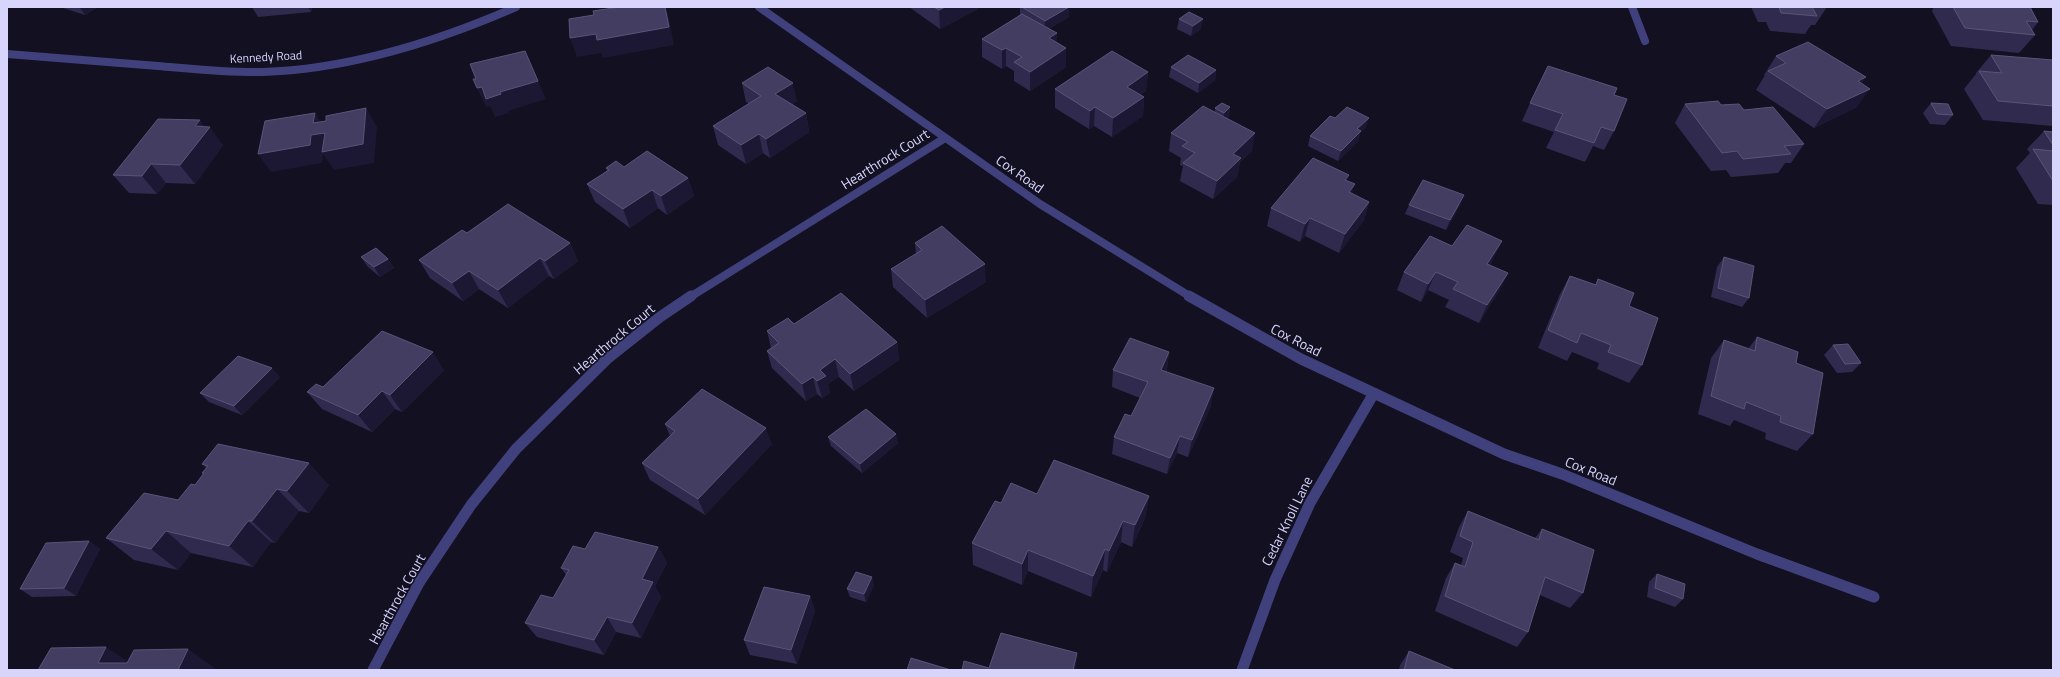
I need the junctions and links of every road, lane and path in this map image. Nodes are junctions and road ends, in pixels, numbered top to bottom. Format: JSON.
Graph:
{"nodes":[{"id":1,"x":516,"y":7,"type":"edge"},
{"id":2,"x":759,"y":7,"type":"edge"},
{"id":3,"x":1632,"y":7,"type":"edge"},
{"id":4,"x":1644,"y":41,"type":"dead end"},
{"id":5,"x":7,"y":54,"type":"edge"},
{"id":6,"x":945,"y":138,"type":"junction"},
{"id":7,"x":1374,"y":393,"type":"junction"},
{"id":8,"x":1874,"y":597,"type":"dead end"},
{"id":9,"x":373,"y":670,"type":"edge"},
{"id":10,"x":1242,"y":670,"type":"edge"}],
"edges":[{"from":1,"to":5,"type":"street","name":"Kennedy Road"},
{"from":2,"to":6,"type":"street","name":"Cox Road"},
{"from":3,"to":4,"type":"street"},
{"from":6,"to":7,"type":"street","name":"Cox Road"},
{"from":6,"to":9,"type":"street","name":"Hearthrock Court"},
{"from":7,"to":8,"type":"street","name":"Cox Road"},
{"from":7,"to":10,"type":"street","name":"Cedar Knoll Lane"}]}
